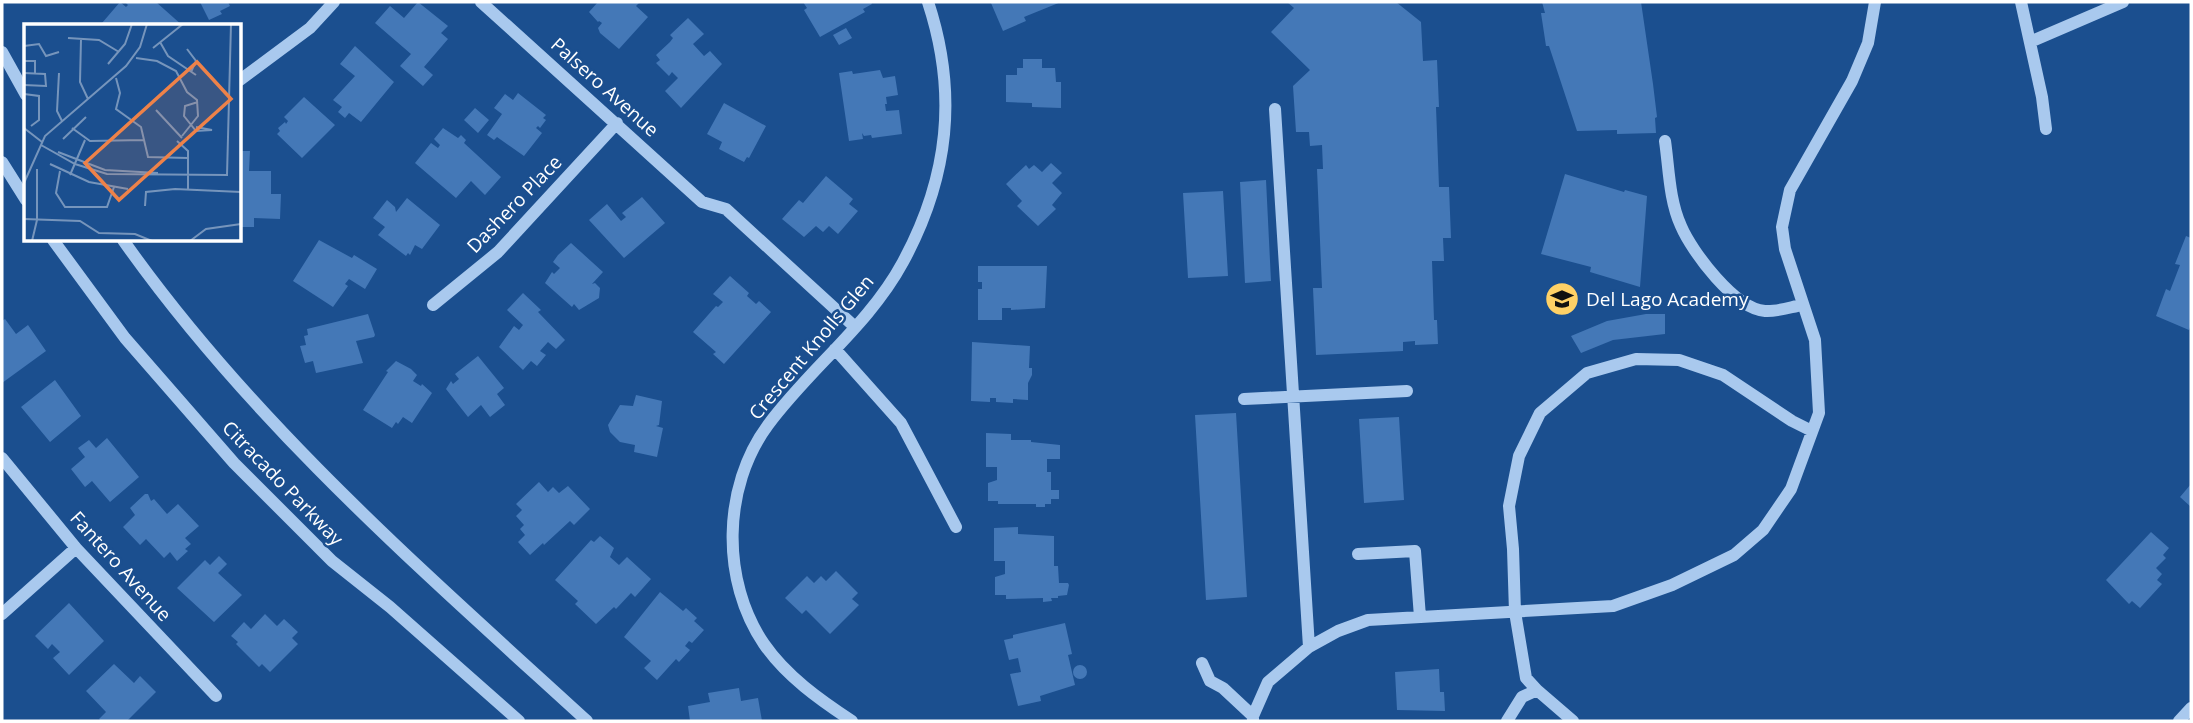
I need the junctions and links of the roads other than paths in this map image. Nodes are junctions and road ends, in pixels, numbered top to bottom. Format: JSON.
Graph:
{"nodes":[{"id":1,"x":334,"y":2,"type":"edge"},
{"id":2,"x":481,"y":2,"type":"edge"},
{"id":3,"x":928,"y":2,"type":"edge"},
{"id":4,"x":1875,"y":2,"type":"edge"},
{"id":5,"x":2021,"y":2,"type":"edge"},
{"id":6,"x":2123,"y":2,"type":"edge"},
{"id":7,"x":2030,"y":42,"type":"junction"},
{"id":8,"x":2,"y":52,"type":"edge"},
{"id":9,"x":242,"y":79,"type":"edge"},
{"id":10,"x":24,"y":91,"type":"edge"},
{"id":11,"x":1275,"y":109,"type":"dead end"},
{"id":12,"x":617,"y":123,"type":"junction"},
{"id":13,"x":2046,"y":129,"type":"dead end"},
{"id":14,"x":1665,"y":141,"type":"dead end"},
{"id":15,"x":2,"y":162,"type":"edge"},
{"id":16,"x":24,"y":197,"type":"edge"},
{"id":17,"x":54,"y":242,"type":"edge"},
{"id":18,"x":125,"y":242,"type":"edge"},
{"id":19,"x":1802,"y":305,"type":"junction"},
{"id":20,"x":433,"y":306,"type":"dead end"},
{"id":21,"x":855,"y":327,"type":"junction"},
{"id":22,"x":835,"y":349,"type":"junction"},
{"id":23,"x":1408,"y":391,"type":"dead end"},
{"id":24,"x":1293,"y":397,"type":"junction"},
{"id":25,"x":1244,"y":399,"type":"dead end"},
{"id":26,"x":1812,"y":432,"type":"junction"},
{"id":27,"x":2,"y":458,"type":"edge"},
{"id":28,"x":956,"y":527,"type":"dead end"},
{"id":29,"x":76,"y":548,"type":"junction"},
{"id":30,"x":1358,"y":554,"type":"dead end"},
{"id":31,"x":1515,"y":612,"type":"junction"},
{"id":32,"x":2,"y":614,"type":"edge"},
{"id":33,"x":1420,"y":617,"type":"junction"},
{"id":34,"x":1309,"y":647,"type":"junction"},
{"id":35,"x":1202,"y":663,"type":"dead end"},
{"id":36,"x":1537,"y":690,"type":"junction"},
{"id":37,"x":216,"y":696,"type":"dead end"},
{"id":38,"x":2191,"y":708,"type":"edge"},
{"id":39,"x":1253,"y":718,"type":"edge"},
{"id":40,"x":519,"y":721,"type":"edge"},
{"id":41,"x":587,"y":721,"type":"edge"},
{"id":42,"x":852,"y":721,"type":"edge"},
{"id":43,"x":1507,"y":721,"type":"edge"},
{"id":44,"x":1573,"y":721,"type":"edge"},
{"id":45,"x":2179,"y":721,"type":"edge"}],
"edges":[{"from":1,"to":9,"type":"street"},
{"from":2,"to":12,"type":"street","name":"Palsero Avenue"},
{"from":3,"to":21,"type":"street","name":"Crescent Knolls Glen"},
{"from":4,"to":19,"type":"street"},
{"from":5,"to":7,"type":"street"},
{"from":6,"to":7,"type":"street"},
{"from":7,"to":13,"type":"street"},
{"from":8,"to":10,"type":"street"},
{"from":11,"to":24,"type":"street"},
{"from":12,"to":20,"type":"street","name":"Dashero Place"},
{"from":12,"to":21,"type":"street","name":"Palsero Avenue"},
{"from":14,"to":19,"type":"street"},
{"from":15,"to":16,"type":"street"},
{"from":17,"to":40,"type":"street","name":"Citracado Parkway"},
{"from":18,"to":41,"type":"street","name":"Citracado Parkway"},
{"from":19,"to":26,"type":"street"},
{"from":21,"to":22,"type":"street","name":"Crescent Knolls Glen"},
{"from":22,"to":28,"type":"street"},
{"from":22,"to":42,"type":"street","name":"Crescent Knolls Glen"},
{"from":23,"to":24,"type":"street"},
{"from":24,"to":25,"type":"street"},
{"from":24,"to":34,"type":"street"},
{"from":26,"to":31,"type":"street"},
{"from":26,"to":31,"type":"street"},
{"from":27,"to":29,"type":"street","name":"Fantero Avenue"},
{"from":29,"to":32,"type":"street"},
{"from":29,"to":37,"type":"street","name":"Fantero Avenue"},
{"from":30,"to":33,"type":"street"},
{"from":31,"to":33,"type":"street"},
{"from":31,"to":36,"type":"street"},
{"from":33,"to":34,"type":"street"},
{"from":34,"to":39,"type":"street"},
{"from":35,"to":39,"type":"street"},
{"from":36,"to":43,"type":"street"},
{"from":36,"to":44,"type":"street"},
{"from":38,"to":45,"type":"street"}]}
